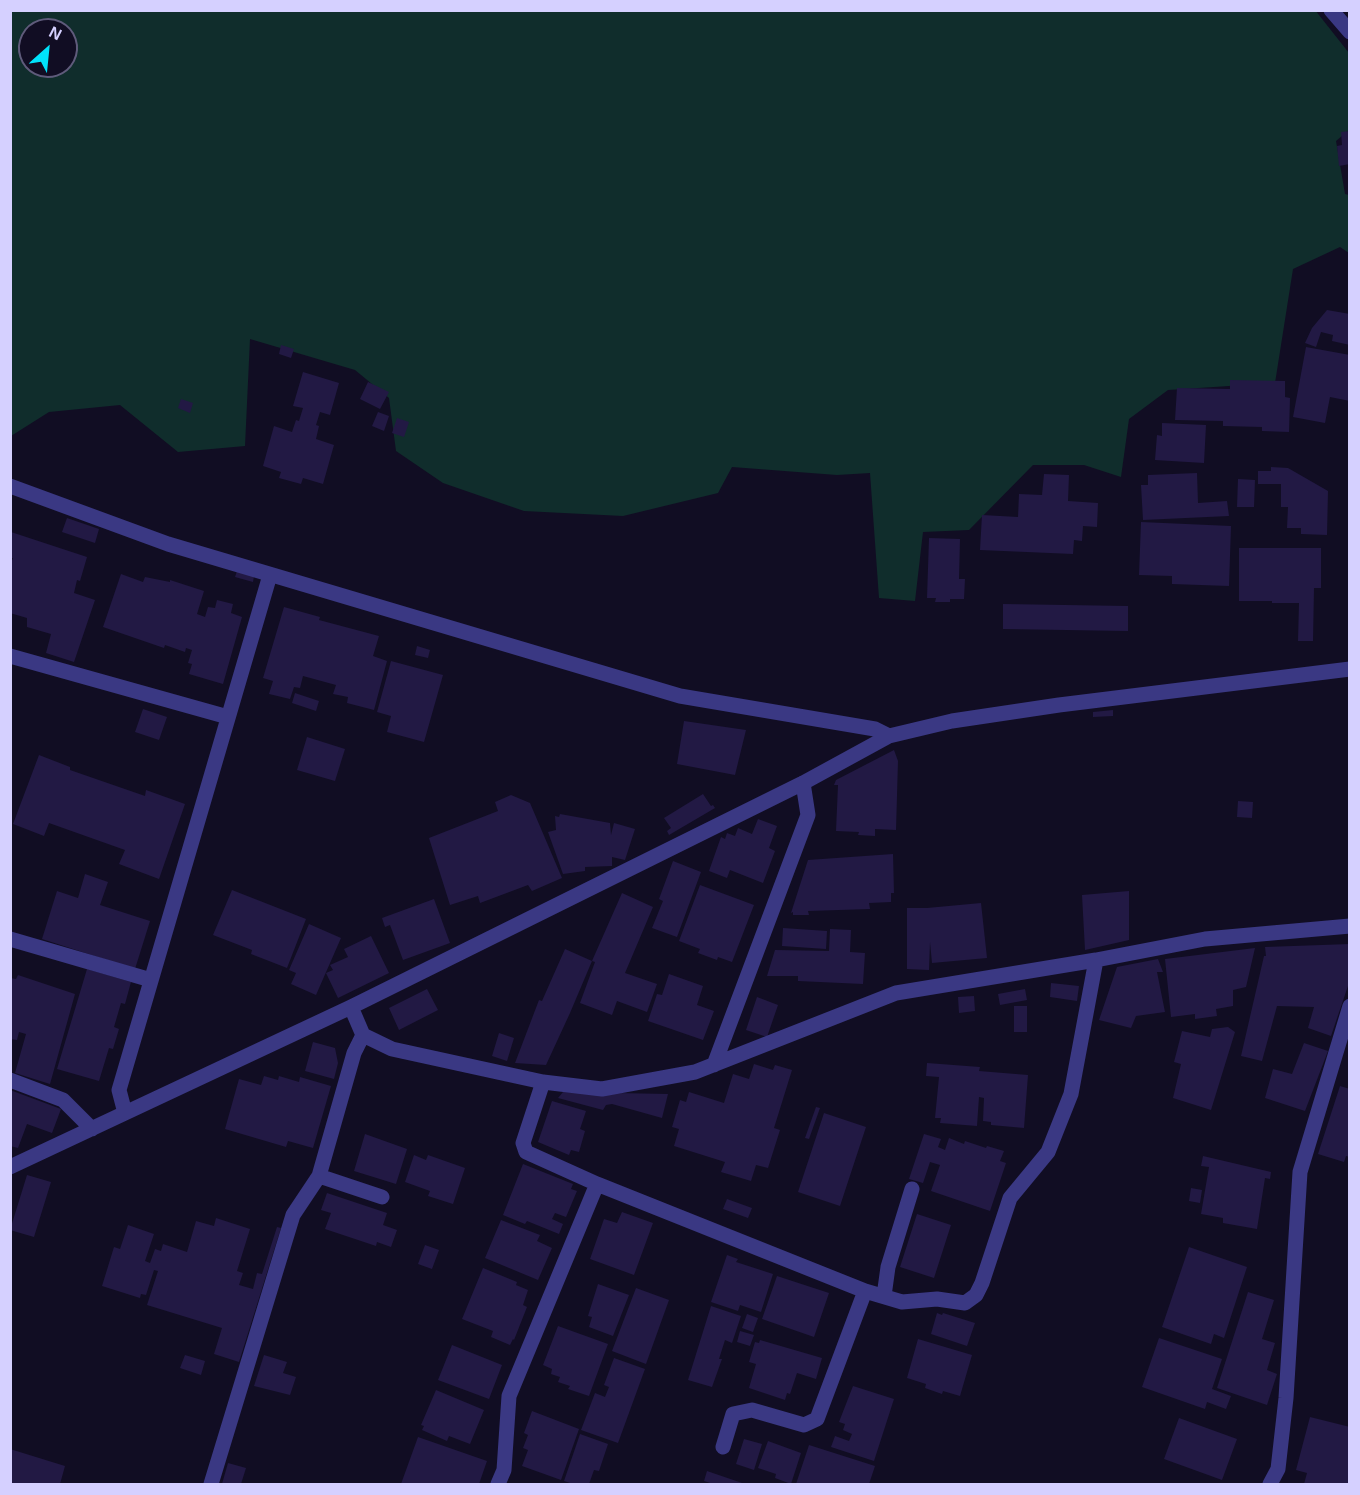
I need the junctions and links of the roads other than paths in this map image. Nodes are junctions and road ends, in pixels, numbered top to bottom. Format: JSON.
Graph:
{"nodes":[{"id":1,"x":1331,"y":10,"type":"edge"},
{"id":2,"x":1350,"y":32,"type":"edge"},
{"id":3,"x":10,"y":486,"type":"edge"},
{"id":4,"x":270,"y":575,"type":"junction"},
{"id":5,"x":10,"y":656,"type":"edge"},
{"id":6,"x":1350,"y":669,"type":"edge"},
{"id":7,"x":228,"y":717,"type":"junction"},
{"id":8,"x":890,"y":736,"type":"junction"},
{"id":9,"x":803,"y":783,"type":"junction"},
{"id":10,"x":1350,"y":926,"type":"edge"},
{"id":11,"x":10,"y":939,"type":"edge"},
{"id":12,"x":1096,"y":960,"type":"junction"},
{"id":13,"x":151,"y":980,"type":"junction"},
{"id":14,"x":1350,"y":1006,"type":"edge"},
{"id":15,"x":351,"y":1007,"type":"junction"},
{"id":16,"x":363,"y":1035,"type":"junction"},
{"id":17,"x":714,"y":1065,"type":"junction"},
{"id":18,"x":10,"y":1080,"type":"edge"},
{"id":19,"x":543,"y":1082,"type":"junction"},
{"id":20,"x":126,"y":1113,"type":"junction"},
{"id":21,"x":92,"y":1129,"type":"junction"},
{"id":22,"x":10,"y":1167,"type":"edge"},
{"id":23,"x":319,"y":1176,"type":"junction"},
{"id":24,"x":597,"y":1184,"type":"junction"},
{"id":25,"x":912,"y":1189,"type":"dead end"},
{"id":26,"x":382,"y":1197,"type":"dead end"},
{"id":27,"x":865,"y":1291,"type":"junction"},
{"id":28,"x":884,"y":1296,"type":"junction"},
{"id":29,"x":723,"y":1447,"type":"dead end"},
{"id":30,"x":211,"y":1485,"type":"edge"},
{"id":31,"x":498,"y":1485,"type":"edge"},
{"id":32,"x":1270,"y":1485,"type":"edge"}],
"edges":[{"from":1,"to":2,"type":"street"},
{"from":3,"to":4,"type":"street"},
{"from":4,"to":7,"type":"street"},
{"from":4,"to":8,"type":"street"},
{"from":5,"to":7,"type":"street"},
{"from":6,"to":8,"type":"street"},
{"from":7,"to":13,"type":"street"},
{"from":8,"to":9,"type":"street"},
{"from":9,"to":15,"type":"street"},
{"from":9,"to":17,"type":"street"},
{"from":10,"to":12,"type":"street"},
{"from":11,"to":13,"type":"street"},
{"from":12,"to":17,"type":"street"},
{"from":12,"to":28,"type":"street"},
{"from":13,"to":20,"type":"street"},
{"from":14,"to":32,"type":"street"},
{"from":15,"to":16,"type":"street"},
{"from":15,"to":20,"type":"street"},
{"from":16,"to":19,"type":"street"},
{"from":16,"to":23,"type":"street"},
{"from":17,"to":19,"type":"street"},
{"from":18,"to":21,"type":"street"},
{"from":19,"to":24,"type":"street"},
{"from":20,"to":21,"type":"street"},
{"from":21,"to":22,"type":"street"},
{"from":23,"to":26,"type":"street"},
{"from":23,"to":30,"type":"street"},
{"from":24,"to":27,"type":"street"},
{"from":24,"to":31,"type":"street"},
{"from":25,"to":28,"type":"street"},
{"from":27,"to":28,"type":"street"},
{"from":27,"to":29,"type":"street"}]}
